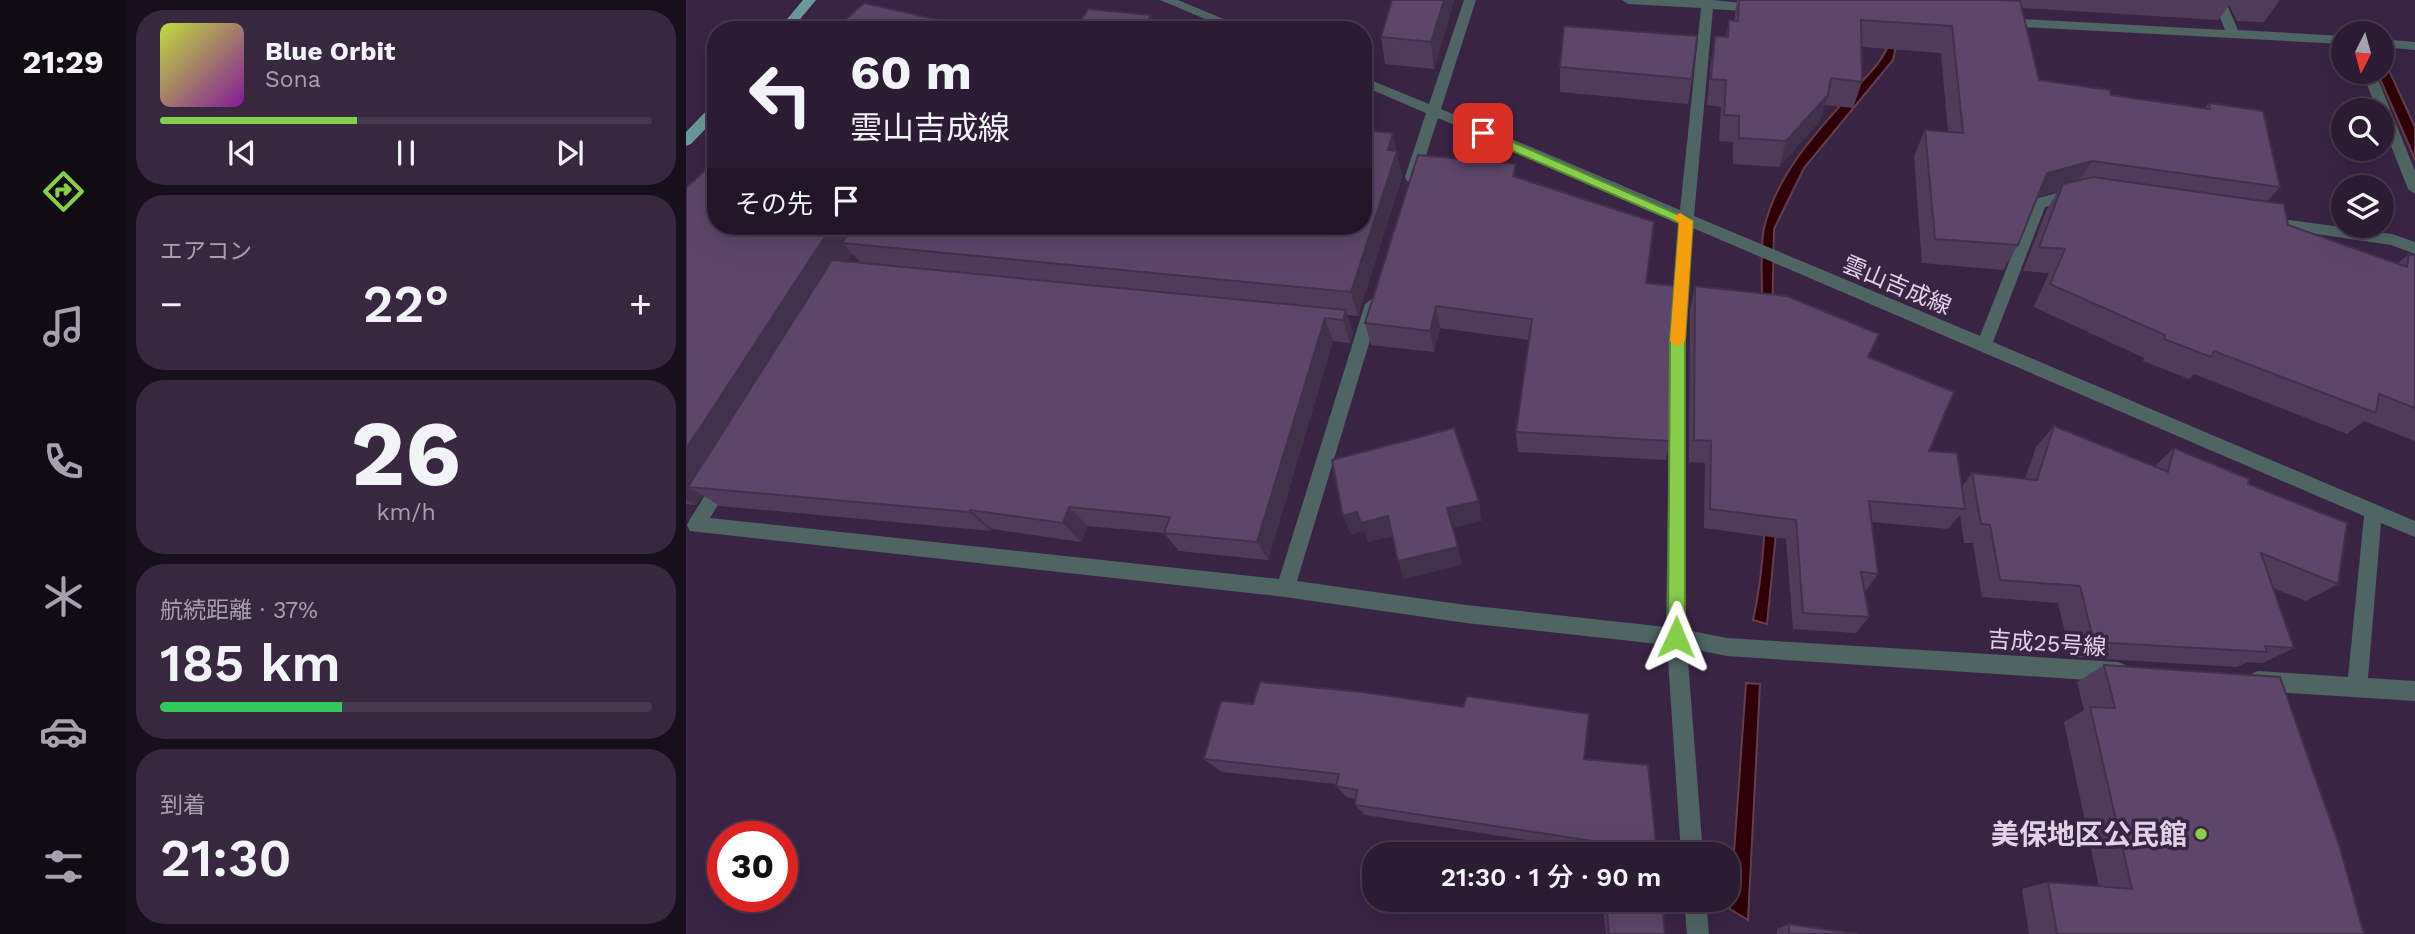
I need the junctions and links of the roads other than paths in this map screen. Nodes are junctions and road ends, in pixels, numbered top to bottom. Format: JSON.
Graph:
{"nodes":[{"id":1,"x":810,"y":0,"type":"edge"},
{"id":2,"x":1166,"y":0,"type":"edge"},
{"id":3,"x":1194,"y":0,"type":"edge"},
{"id":4,"x":1470,"y":0,"type":"edge"},
{"id":5,"x":1628,"y":0,"type":"edge"},
{"id":6,"x":2219,"y":0,"type":"edge"},
{"id":7,"x":1708,"y":3,"type":"edge"},
{"id":8,"x":1180,"y":5,"type":"junction"},
{"id":9,"x":1774,"y":9,"type":"edge"},
{"id":10,"x":792,"y":21,"type":"edge"},
{"id":11,"x":1221,"y":21,"type":"edge"},
{"id":12,"x":1989,"y":21,"type":"edge"},
{"id":13,"x":2234,"y":35,"type":"junction"},
{"id":14,"x":2331,"y":39,"type":"edge"},
{"id":15,"x":2394,"y":44,"type":"edge"},
{"id":16,"x":2415,"y":46,"type":"edge"},
{"id":17,"x":2373,"y":84,"type":"edge"},
{"id":18,"x":1372,"y":85,"type":"edge"},
{"id":19,"x":1432,"y":111,"type":"junction"},
{"id":20,"x":707,"y":119,"type":"edge"},
{"id":21,"x":686,"y":141,"type":"edge"},
{"id":22,"x":1409,"y":187,"type":"edge"},
{"id":23,"x":2415,"y":189,"type":"edge"},
{"id":24,"x":2090,"y":196,"type":"edge"},
{"id":25,"x":2255,"y":220,"type":"edge"},
{"id":26,"x":1686,"y":221,"type":"junction"},
{"id":27,"x":2415,"y":248,"type":"edge"},
{"id":28,"x":1378,"y":288,"type":"edge"},
{"id":29,"x":1984,"y":346,"type":"junction"},
{"id":30,"x":731,"y":468,"type":"edge"},
{"id":31,"x":2373,"y":512,"type":"junction"},
{"id":32,"x":2415,"y":529,"type":"edge"},
{"id":33,"x":1285,"y":588,"type":"junction"},
{"id":34,"x":1676,"y":637,"type":"junction"},
{"id":35,"x":2138,"y":674,"type":"edge"},
{"id":36,"x":2234,"y":680,"type":"edge"},
{"id":37,"x":2357,"y":688,"type":"junction"},
{"id":38,"x":2415,"y":691,"type":"edge"},
{"id":39,"x":1691,"y":842,"type":"edge"},
{"id":40,"x":1696,"y":912,"type":"edge"},
{"id":41,"x":1698,"y":934,"type":"edge"}],
"edges":[{"from":1,"to":10,"type":"main road"},
{"from":2,"to":8,"type":"street"},
{"from":3,"to":8,"type":"street"},
{"from":4,"to":19,"type":"street"},
{"from":5,"to":7,"type":"street"},
{"from":6,"to":13,"type":"street"},
{"from":7,"to":9,"type":"street"},
{"from":7,"to":26,"type":"street"},
{"from":8,"to":11,"type":"street"},
{"from":12,"to":13,"type":"street"},
{"from":13,"to":14,"type":"street"},
{"from":15,"to":16,"type":"street"},
{"from":17,"to":23,"type":"street"},
{"from":18,"to":19,"type":"street","name":"雲山吉成線"},
{"from":19,"to":22,"type":"street"},
{"from":19,"to":26,"type":"street","name":"雲山吉成線"},
{"from":20,"to":21,"type":"main road"},
{"from":24,"to":29,"type":"street"},
{"from":25,"to":27,"type":"street"},
{"from":26,"to":29,"type":"street","name":"雲山吉成線"},
{"from":26,"to":34,"type":"street"},
{"from":28,"to":33,"type":"street"},
{"from":29,"to":31,"type":"street","name":"雲山吉成線"},
{"from":30,"to":33,"type":"street","name":"吉成25号線"},
{"from":31,"to":32,"type":"street","name":"雲山吉成線"},
{"from":31,"to":37,"type":"street"},
{"from":33,"to":34,"type":"street","name":"吉成25号線"},
{"from":34,"to":35,"type":"street","name":"吉成25号線"},
{"from":34,"to":39,"type":"street"},
{"from":36,"to":37,"type":"street"},
{"from":37,"to":38,"type":"street"},
{"from":40,"to":41,"type":"street"}]}
